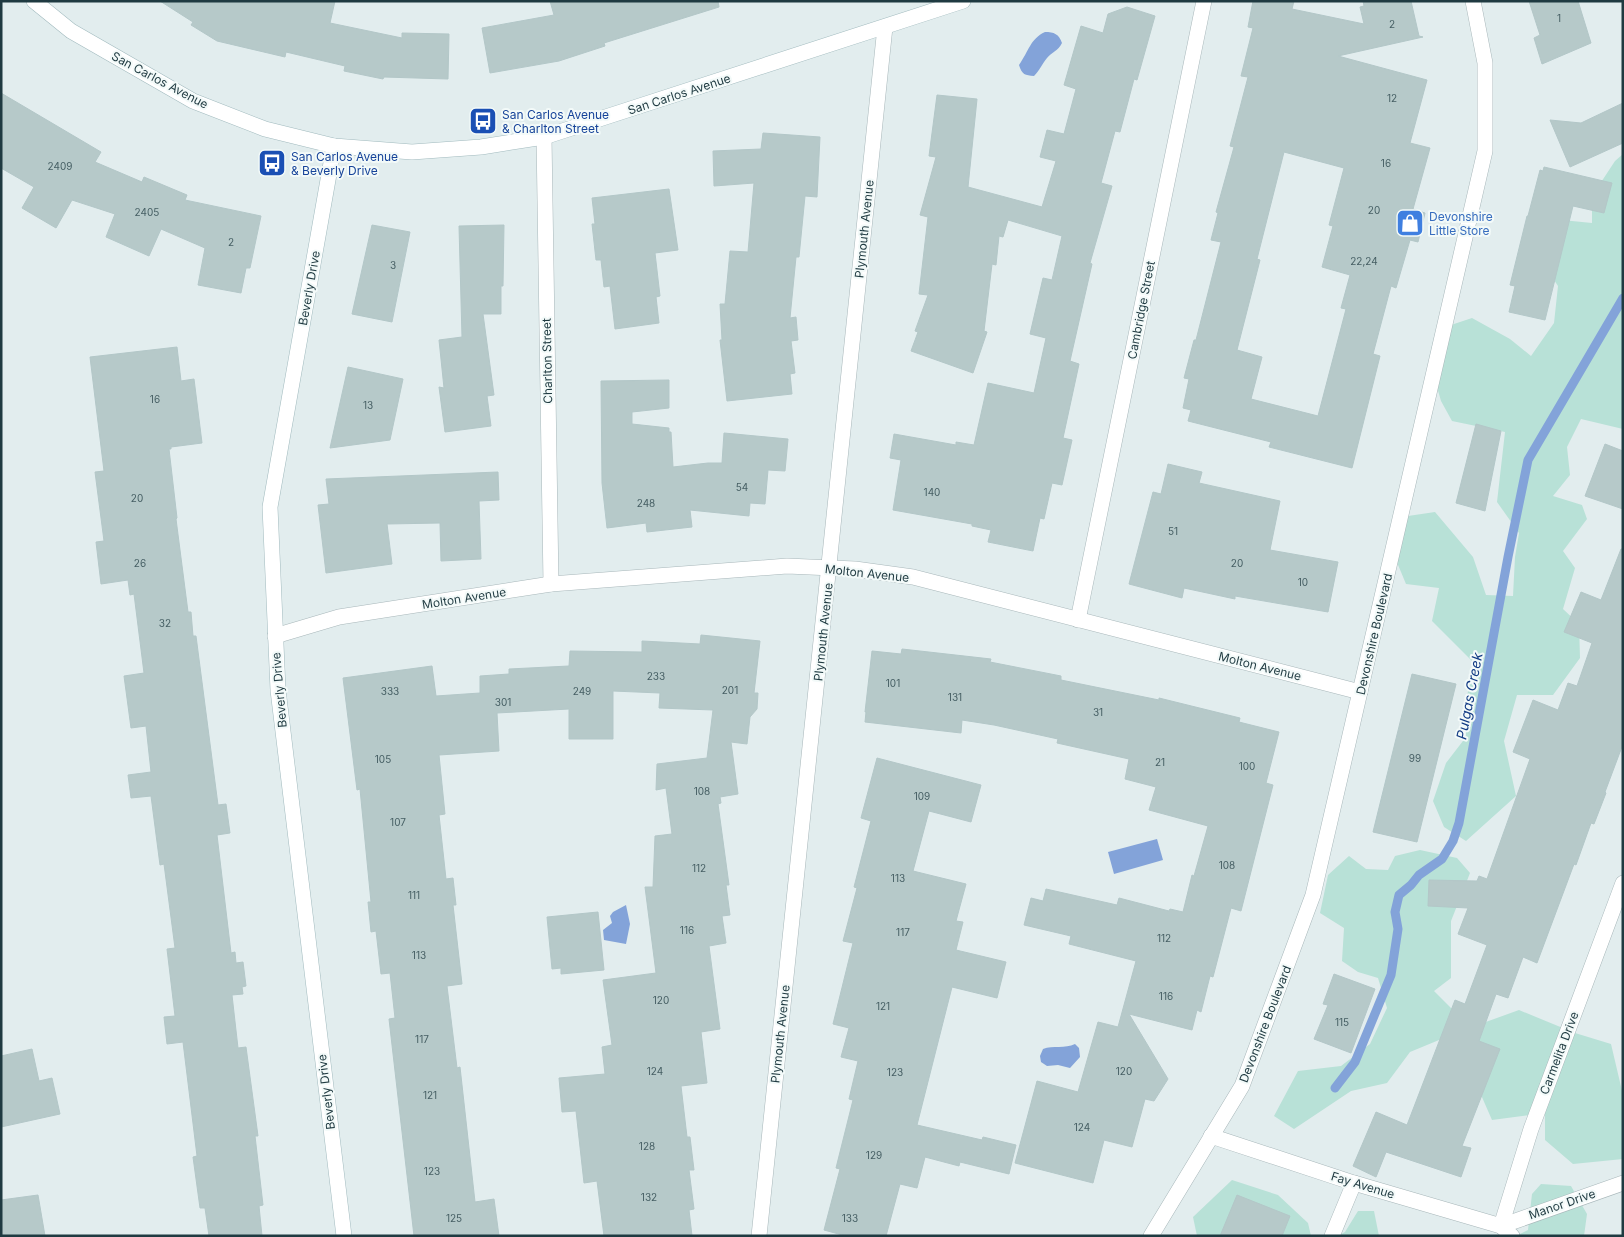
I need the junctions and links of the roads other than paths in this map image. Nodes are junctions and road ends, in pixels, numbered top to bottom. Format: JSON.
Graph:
{"nodes":[{"id":1,"x":34,"y":1,"type":"edge"},
{"id":2,"x":963,"y":1,"type":"edge"},
{"id":3,"x":1204,"y":1,"type":"edge"},
{"id":4,"x":1473,"y":1,"type":"edge"},
{"id":5,"x":885,"y":28,"type":"junction"},
{"id":6,"x":544,"y":137,"type":"junction"},
{"id":7,"x":334,"y":146,"type":"junction"},
{"id":8,"x":830,"y":568,"type":"junction"},
{"id":9,"x":551,"y":584,"type":"junction"},
{"id":10,"x":1078,"y":620,"type":"junction"},
{"id":11,"x":275,"y":636,"type":"junction"},
{"id":12,"x":1360,"y":692,"type":"junction"},
{"id":13,"x":1623,"y":883,"type":"edge"},
{"id":14,"x":1211,"y":1136,"type":"junction"},
{"id":15,"x":1354,"y":1183,"type":"junction"},
{"id":16,"x":1623,"y":1183,"type":"edge"},
{"id":17,"x":1507,"y":1231,"type":"edge"},
{"id":18,"x":344,"y":1236,"type":"edge"},
{"id":19,"x":759,"y":1236,"type":"edge"},
{"id":20,"x":1151,"y":1236,"type":"edge"},
{"id":21,"x":1332,"y":1236,"type":"edge"}],
"edges":[{"from":1,"to":7,"type":"street","name":"San Carlos Avenue"},
{"from":2,"to":5,"type":"street","name":"San Carlos Avenue"},
{"from":3,"to":10,"type":"street","name":"Cambridge Street"},
{"from":4,"to":12,"type":"street","name":"Devonshire Boulevard"},
{"from":5,"to":6,"type":"street","name":"San Carlos Avenue"},
{"from":5,"to":8,"type":"street","name":"Plymouth Avenue"},
{"from":6,"to":7,"type":"street","name":"San Carlos Avenue"},
{"from":6,"to":9,"type":"street","name":"Charlton Street"},
{"from":7,"to":11,"type":"street","name":"Beverly Drive"},
{"from":8,"to":9,"type":"street","name":"Molton Avenue"},
{"from":8,"to":10,"type":"street","name":"Molton Avenue"},
{"from":8,"to":19,"type":"street","name":"Plymouth Avenue"},
{"from":9,"to":11,"type":"street","name":"Molton Avenue"},
{"from":10,"to":12,"type":"street","name":"Molton Avenue"},
{"from":11,"to":18,"type":"street","name":"Beverly Drive"},
{"from":12,"to":14,"type":"street","name":"Devonshire Boulevard"},
{"from":13,"to":17,"type":"street","name":"Carmelita Drive"},
{"from":14,"to":15,"type":"street","name":"Fay Avenue"},
{"from":14,"to":20,"type":"street","name":"Devonshire Boulevard"},
{"from":15,"to":17,"type":"street","name":"Fay Avenue"},
{"from":15,"to":21,"type":"street"},
{"from":16,"to":17,"type":"street","name":"Manor Drive"}]}
